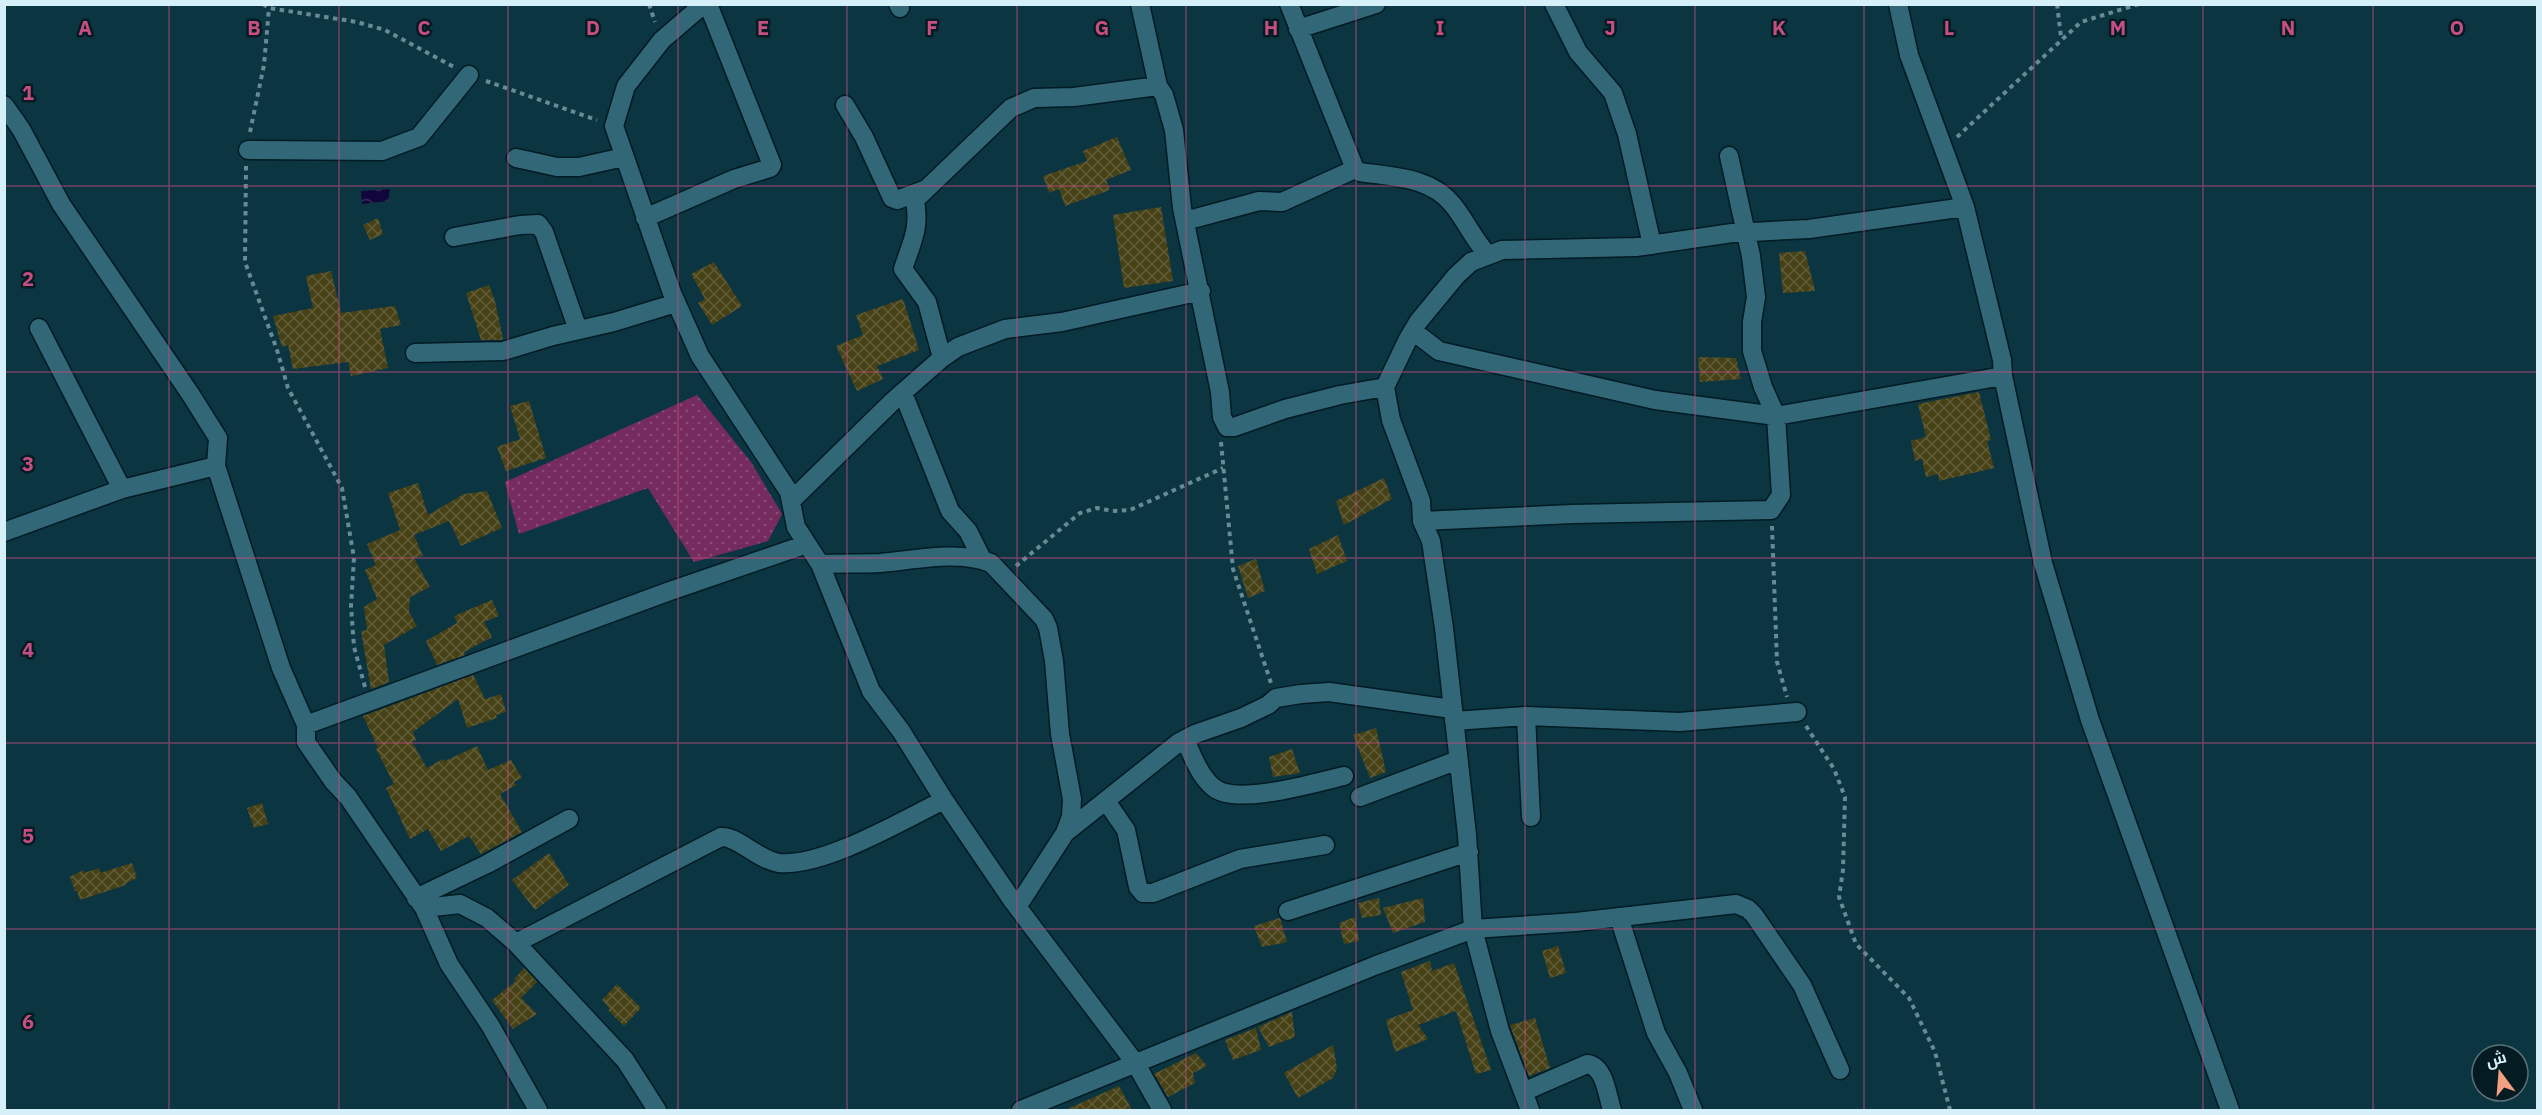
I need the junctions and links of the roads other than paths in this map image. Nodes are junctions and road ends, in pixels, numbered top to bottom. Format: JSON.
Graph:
{"nodes":[{"id":1,"x":706,"y":4,"type":"edge"},
{"id":2,"x":1140,"y":4,"type":"edge"},
{"id":3,"x":1289,"y":4,"type":"edge"},
{"id":4,"x":1376,"y":4,"type":"edge"},
{"id":5,"x":1554,"y":4,"type":"edge"},
{"id":6,"x":1898,"y":4,"type":"edge"},
{"id":7,"x":1298,"y":29,"type":"junction"},
{"id":8,"x":469,"y":75,"type":"road end"},
{"id":9,"x":1158,"y":86,"type":"junction"},
{"id":10,"x":4,"y":105,"type":"edge"},
{"id":11,"x":844,"y":105,"type":"dead end"},
{"id":12,"x":248,"y":150,"type":"road end"},
{"id":13,"x":1729,"y":156,"type":"dead end"},
{"id":14,"x":624,"y":157,"type":"junction"},
{"id":15,"x":516,"y":158,"type":"dead end"},
{"id":16,"x":1355,"y":169,"type":"junction"},
{"id":17,"x":924,"y":190,"type":"junction"},
{"id":18,"x":1965,"y":207,"type":"junction"},
{"id":19,"x":645,"y":218,"type":"junction"},
{"id":20,"x":1185,"y":221,"type":"junction"},
{"id":21,"x":1747,"y":232,"type":"junction"},
{"id":22,"x":454,"y":237,"type":"dead end"},
{"id":23,"x":1652,"y":245,"type":"junction"},
{"id":24,"x":1488,"y":255,"type":"junction"},
{"id":25,"x":1201,"y":291,"type":"junction"},
{"id":26,"x":676,"y":303,"type":"junction"},
{"id":27,"x":39,"y":328,"type":"dead end"},
{"id":28,"x":578,"y":330,"type":"junction"},
{"id":29,"x":1413,"y":331,"type":"junction"},
{"id":30,"x":415,"y":353,"type":"dead end"},
{"id":31,"x":942,"y":358,"type":"junction"},
{"id":32,"x":2003,"y":376,"type":"junction"},
{"id":33,"x":1385,"y":387,"type":"junction"},
{"id":34,"x":903,"y":393,"type":"junction"},
{"id":35,"x":1776,"y":416,"type":"junction"},
{"id":36,"x":216,"y":466,"type":"junction"},
{"id":37,"x":122,"y":489,"type":"junction"},
{"id":38,"x":791,"y":501,"type":"junction"},
{"id":39,"x":1422,"y":521,"type":"junction"},
{"id":40,"x":4,"y":532,"type":"edge"},
{"id":41,"x":807,"y":544,"type":"junction"},
{"id":42,"x":982,"y":559,"type":"junction"},
{"id":43,"x":820,"y":564,"type":"junction"},
{"id":44,"x":1797,"y":712,"type":"road end"},
{"id":45,"x":1453,"y":715,"type":"junction"},
{"id":46,"x":1526,"y":716,"type":"junction"},
{"id":47,"x":306,"y":725,"type":"junction"},
{"id":48,"x":1185,"y":739,"type":"junction"},
{"id":49,"x":1458,"y":760,"type":"junction"},
{"id":50,"x":1344,"y":776,"type":"dead end"},
{"id":51,"x":1360,"y":797,"type":"dead end"},
{"id":52,"x":944,"y":800,"type":"junction"},
{"id":53,"x":1106,"y":801,"type":"junction"},
{"id":54,"x":1531,"y":817,"type":"dead end"},
{"id":55,"x":569,"y":819,"type":"dead end"},
{"id":56,"x":1065,"y":833,"type":"junction"},
{"id":57,"x":1325,"y":844,"type":"dead end"},
{"id":58,"x":1469,"y":852,"type":"junction"},
{"id":59,"x":420,"y":903,"type":"junction"},
{"id":60,"x":1017,"y":907,"type":"junction"},
{"id":61,"x":1288,"y":911,"type":"dead end"},
{"id":62,"x":1619,"y":917,"type":"junction"},
{"id":63,"x":1473,"y":929,"type":"junction"},
{"id":64,"x":516,"y":943,"type":"junction"},
{"id":65,"x":1136,"y":1064,"type":"junction"},
{"id":66,"x":1840,"y":1070,"type":"dead end"},
{"id":67,"x":1523,"y":1092,"type":"junction"},
{"id":68,"x":538,"y":1110,"type":"edge"},
{"id":69,"x":657,"y":1110,"type":"edge"},
{"id":70,"x":1021,"y":1110,"type":"edge"},
{"id":71,"x":1162,"y":1110,"type":"edge"},
{"id":72,"x":1530,"y":1110,"type":"edge"},
{"id":73,"x":1612,"y":1110,"type":"edge"},
{"id":74,"x":1693,"y":1110,"type":"edge"},
{"id":75,"x":2230,"y":1110,"type":"edge"}],
"edges":[{"from":1,"to":14,"type":"street"},
{"from":1,"to":19,"type":"street"},
{"from":2,"to":9,"type":"street"},
{"from":3,"to":7,"type":"street"},
{"from":4,"to":7,"type":"street"},
{"from":5,"to":23,"type":"street"},
{"from":6,"to":18,"type":"street"},
{"from":7,"to":16,"type":"street"},
{"from":8,"to":12,"type":"street"},
{"from":9,"to":17,"type":"street"},
{"from":9,"to":20,"type":"street"},
{"from":10,"to":36,"type":"street"},
{"from":11,"to":17,"type":"street"},
{"from":13,"to":21,"type":"street"},
{"from":14,"to":15,"type":"street"},
{"from":14,"to":19,"type":"street"},
{"from":16,"to":20,"type":"street"},
{"from":16,"to":24,"type":"street"},
{"from":17,"to":31,"type":"street"},
{"from":18,"to":21,"type":"street"},
{"from":18,"to":32,"type":"street"},
{"from":19,"to":26,"type":"street"},
{"from":20,"to":25,"type":"street"},
{"from":21,"to":23,"type":"street"},
{"from":21,"to":35,"type":"street"},
{"from":22,"to":28,"type":"street"},
{"from":23,"to":24,"type":"street"},
{"from":24,"to":29,"type":"street"},
{"from":25,"to":31,"type":"street"},
{"from":25,"to":33,"type":"street"},
{"from":26,"to":28,"type":"street"},
{"from":26,"to":38,"type":"street"},
{"from":27,"to":37,"type":"street"},
{"from":28,"to":30,"type":"street"},
{"from":29,"to":33,"type":"street"},
{"from":29,"to":35,"type":"street"},
{"from":31,"to":34,"type":"street"},
{"from":32,"to":35,"type":"street"},
{"from":32,"to":75,"type":"street"},
{"from":33,"to":39,"type":"street"},
{"from":34,"to":38,"type":"street"},
{"from":34,"to":42,"type":"street"},
{"from":35,"to":39,"type":"street"},
{"from":36,"to":37,"type":"street"},
{"from":36,"to":47,"type":"street"},
{"from":37,"to":40,"type":"street"},
{"from":38,"to":41,"type":"street"},
{"from":39,"to":45,"type":"street"},
{"from":41,"to":43,"type":"street"},
{"from":41,"to":47,"type":"street"},
{"from":42,"to":43,"type":"street"},
{"from":42,"to":56,"type":"street"},
{"from":43,"to":52,"type":"street"},
{"from":44,"to":46,"type":"street"},
{"from":45,"to":46,"type":"street"},
{"from":45,"to":48,"type":"street"},
{"from":45,"to":49,"type":"street"},
{"from":46,"to":54,"type":"street"},
{"from":47,"to":59,"type":"street"},
{"from":48,"to":50,"type":"street"},
{"from":48,"to":53,"type":"street"},
{"from":49,"to":51,"type":"street"},
{"from":49,"to":58,"type":"street"},
{"from":52,"to":60,"type":"street"},
{"from":52,"to":64,"type":"street"},
{"from":53,"to":56,"type":"street"},
{"from":53,"to":57,"type":"street"},
{"from":55,"to":59,"type":"street"},
{"from":56,"to":60,"type":"street"},
{"from":58,"to":61,"type":"street"},
{"from":58,"to":63,"type":"street"},
{"from":59,"to":64,"type":"street"},
{"from":59,"to":68,"type":"street"},
{"from":60,"to":65,"type":"street"},
{"from":62,"to":63,"type":"street"},
{"from":62,"to":66,"type":"street"},
{"from":62,"to":74,"type":"street"},
{"from":63,"to":65,"type":"street"},
{"from":63,"to":67,"type":"street"},
{"from":64,"to":69,"type":"street"},
{"from":65,"to":70,"type":"street"},
{"from":65,"to":71,"type":"street"},
{"from":67,"to":72,"type":"street"},
{"from":67,"to":73,"type":"street"}]}
